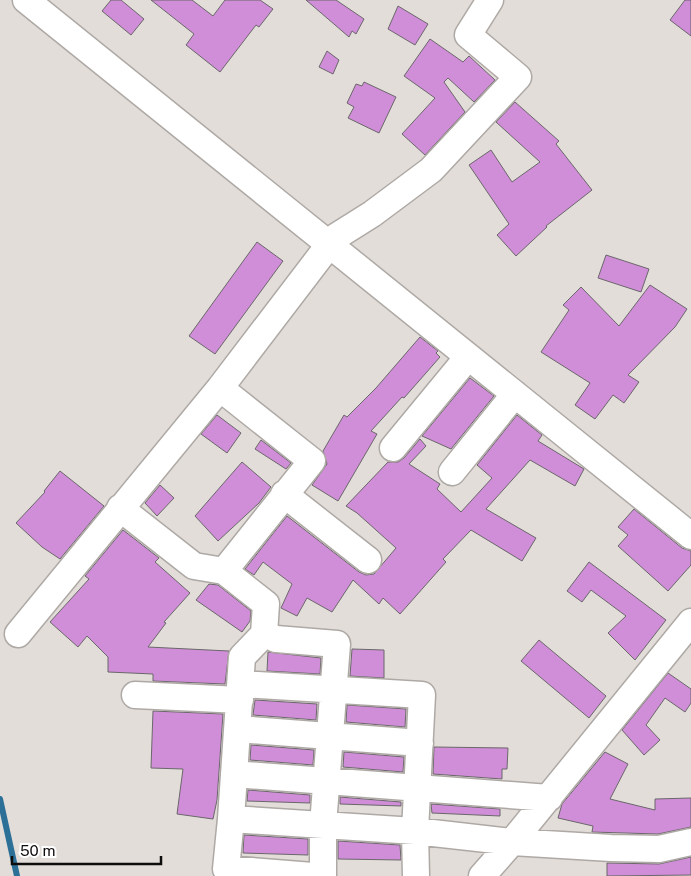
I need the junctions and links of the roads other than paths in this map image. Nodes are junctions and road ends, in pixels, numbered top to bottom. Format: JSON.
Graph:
{"nodes":[{"id":1,"x":26,"y":0,"type":"edge"},
{"id":2,"x":490,"y":0,"type":"edge"},
{"id":3,"x":328,"y":245,"type":"junction"},
{"id":4,"x":468,"y":357,"type":"junction"},
{"id":5,"x":220,"y":388,"type":"junction"},
{"id":6,"x":515,"y":394,"type":"junction"},
{"id":7,"x":393,"y":448,"type":"dead end"},
{"id":8,"x":452,"y":472,"type":"dead end"},
{"id":9,"x":284,"y":494,"type":"junction"},
{"id":10,"x":120,"y":508,"type":"junction"},
{"id":11,"x":691,"y":536,"type":"edge"},
{"id":12,"x":368,"y":560,"type":"dead end"},
{"id":13,"x":224,"y":571,"type":"junction"},
{"id":14,"x":691,"y":622,"type":"edge"},
{"id":15,"x":18,"y":634,"type":"dead end"},
{"id":16,"x":264,"y":634,"type":"junction"},
{"id":17,"x":333,"y":691,"type":"junction"},
{"id":18,"x":240,"y":692,"type":"junction"},
{"id":19,"x":135,"y":695,"type":"dead end"},
{"id":20,"x":238,"y":729,"type":"junction"},
{"id":21,"x":330,"y":736,"type":"junction"},
{"id":22,"x":420,"y":743,"type":"junction"},
{"id":23,"x":234,"y":774,"type":"junction"},
{"id":24,"x":326,"y":780,"type":"junction"},
{"id":25,"x":418,"y":787,"type":"junction"},
{"id":26,"x":549,"y":798,"type":"junction"},
{"id":27,"x":231,"y":819,"type":"junction"},
{"id":28,"x":323,"y":825,"type":"junction"},
{"id":29,"x":415,"y":831,"type":"junction"},
{"id":30,"x":512,"y":842,"type":"junction"},
{"id":31,"x":691,"y":842,"type":"edge"},
{"id":32,"x":313,"y":876,"type":"edge"},
{"id":33,"x":323,"y":876,"type":"edge"},
{"id":34,"x":416,"y":876,"type":"edge"},
{"id":35,"x":482,"y":876,"type":"edge"}],
"edges":[{"from":1,"to":3,"type":"street"},
{"from":2,"to":3,"type":"street"},
{"from":3,"to":4,"type":"street"},
{"from":3,"to":5,"type":"street"},
{"from":4,"to":6,"type":"street"},
{"from":4,"to":7,"type":"street"},
{"from":5,"to":9,"type":"street"},
{"from":5,"to":10,"type":"street"},
{"from":6,"to":8,"type":"street"},
{"from":6,"to":11,"type":"street"},
{"from":9,"to":12,"type":"street"},
{"from":9,"to":13,"type":"street"},
{"from":10,"to":13,"type":"street"},
{"from":10,"to":15,"type":"street"},
{"from":13,"to":16,"type":"street"},
{"from":14,"to":26,"type":"street"},
{"from":16,"to":17,"type":"street"},
{"from":16,"to":18,"type":"street"},
{"from":17,"to":18,"type":"street"},
{"from":17,"to":21,"type":"street"},
{"from":17,"to":22,"type":"street"},
{"from":18,"to":19,"type":"street"},
{"from":18,"to":20,"type":"street"},
{"from":20,"to":21,"type":"street"},
{"from":20,"to":23,"type":"street"},
{"from":21,"to":22,"type":"street"},
{"from":21,"to":24,"type":"street"},
{"from":22,"to":25,"type":"street"},
{"from":23,"to":24,"type":"street"},
{"from":23,"to":27,"type":"street"},
{"from":24,"to":25,"type":"street"},
{"from":24,"to":28,"type":"street"},
{"from":25,"to":26,"type":"street"},
{"from":25,"to":29,"type":"street"},
{"from":26,"to":30,"type":"street"},
{"from":27,"to":28,"type":"street"},
{"from":27,"to":32,"type":"street"},
{"from":28,"to":29,"type":"street"},
{"from":28,"to":33,"type":"street"},
{"from":29,"to":30,"type":"street"},
{"from":29,"to":34,"type":"street"},
{"from":30,"to":31,"type":"street"},
{"from":30,"to":35,"type":"street"}]}
